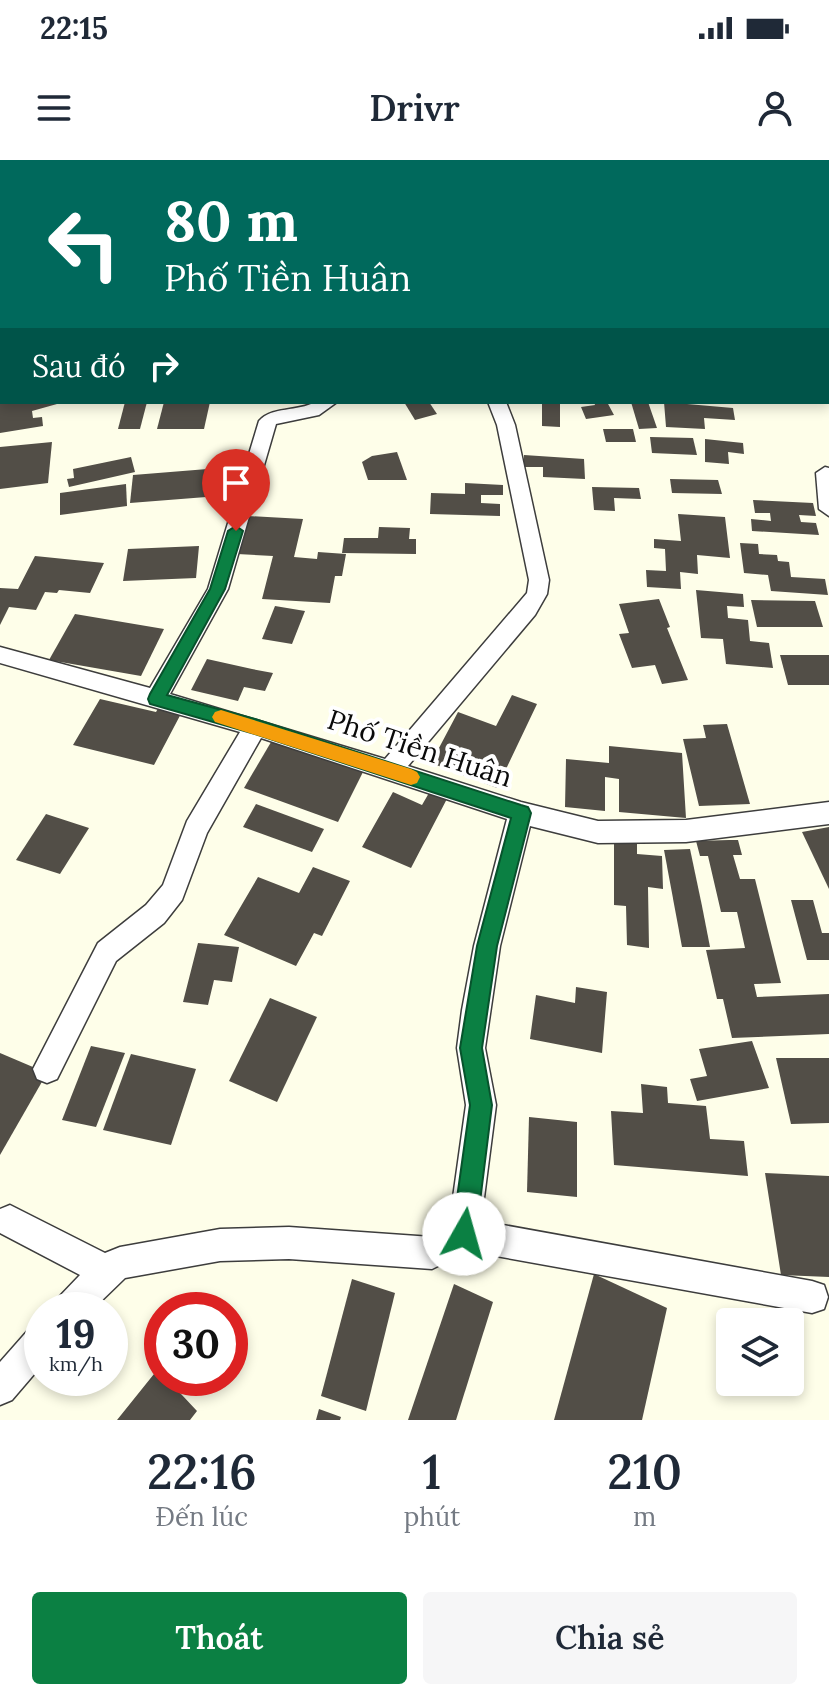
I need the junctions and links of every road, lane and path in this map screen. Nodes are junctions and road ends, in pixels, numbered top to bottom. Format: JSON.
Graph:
{"nodes":[{"id":1,"x":325,"y":404,"type":"edge"},
{"id":2,"x":498,"y":404,"type":"edge"},
{"id":3,"x":825,"y":473,"type":"dead end"},
{"id":4,"x":829,"y":509,"type":"edge"},
{"id":5,"x":0,"y":655,"type":"edge"},
{"id":6,"x":156,"y":699,"type":"junction"},
{"id":7,"x":255,"y":727,"type":"junction"},
{"id":8,"x":390,"y":770,"type":"junction"},
{"id":9,"x":521,"y":813,"type":"junction"},
{"id":10,"x":829,"y":813,"type":"edge"},
{"id":11,"x":47,"y":1069,"type":"dead end"},
{"id":12,"x":10,"y":1221,"type":"dead end"},
{"id":13,"x":464,"y":1234,"type":"junction"},
{"id":14,"x":106,"y":1271,"type":"junction"},
{"id":15,"x":87,"y":1292,"type":"edge"},
{"id":16,"x":812,"y":1297,"type":"dead end"},
{"id":17,"x":24,"y":1361,"type":"edge"},
{"id":18,"x":0,"y":1388,"type":"edge"}],
"edges":[{"from":1,"to":6,"type":"street"},
{"from":2,"to":8,"type":"street"},
{"from":3,"to":4,"type":"street"},
{"from":5,"to":6,"type":"street","name":"Phố Tiền Huân"},
{"from":6,"to":7,"type":"street","name":"Phố Tiền Huân"},
{"from":7,"to":8,"type":"street","name":"Phố Tiền Huân"},
{"from":7,"to":11,"type":"street"},
{"from":8,"to":9,"type":"street","name":"Phố Tiền Huân"},
{"from":9,"to":10,"type":"street","name":"Phố Tiền Huân"},
{"from":9,"to":13,"type":"street"},
{"from":12,"to":14,"type":"street"},
{"from":13,"to":14,"type":"street"},
{"from":13,"to":16,"type":"street"},
{"from":14,"to":15,"type":"street"},
{"from":17,"to":18,"type":"street"}]}
